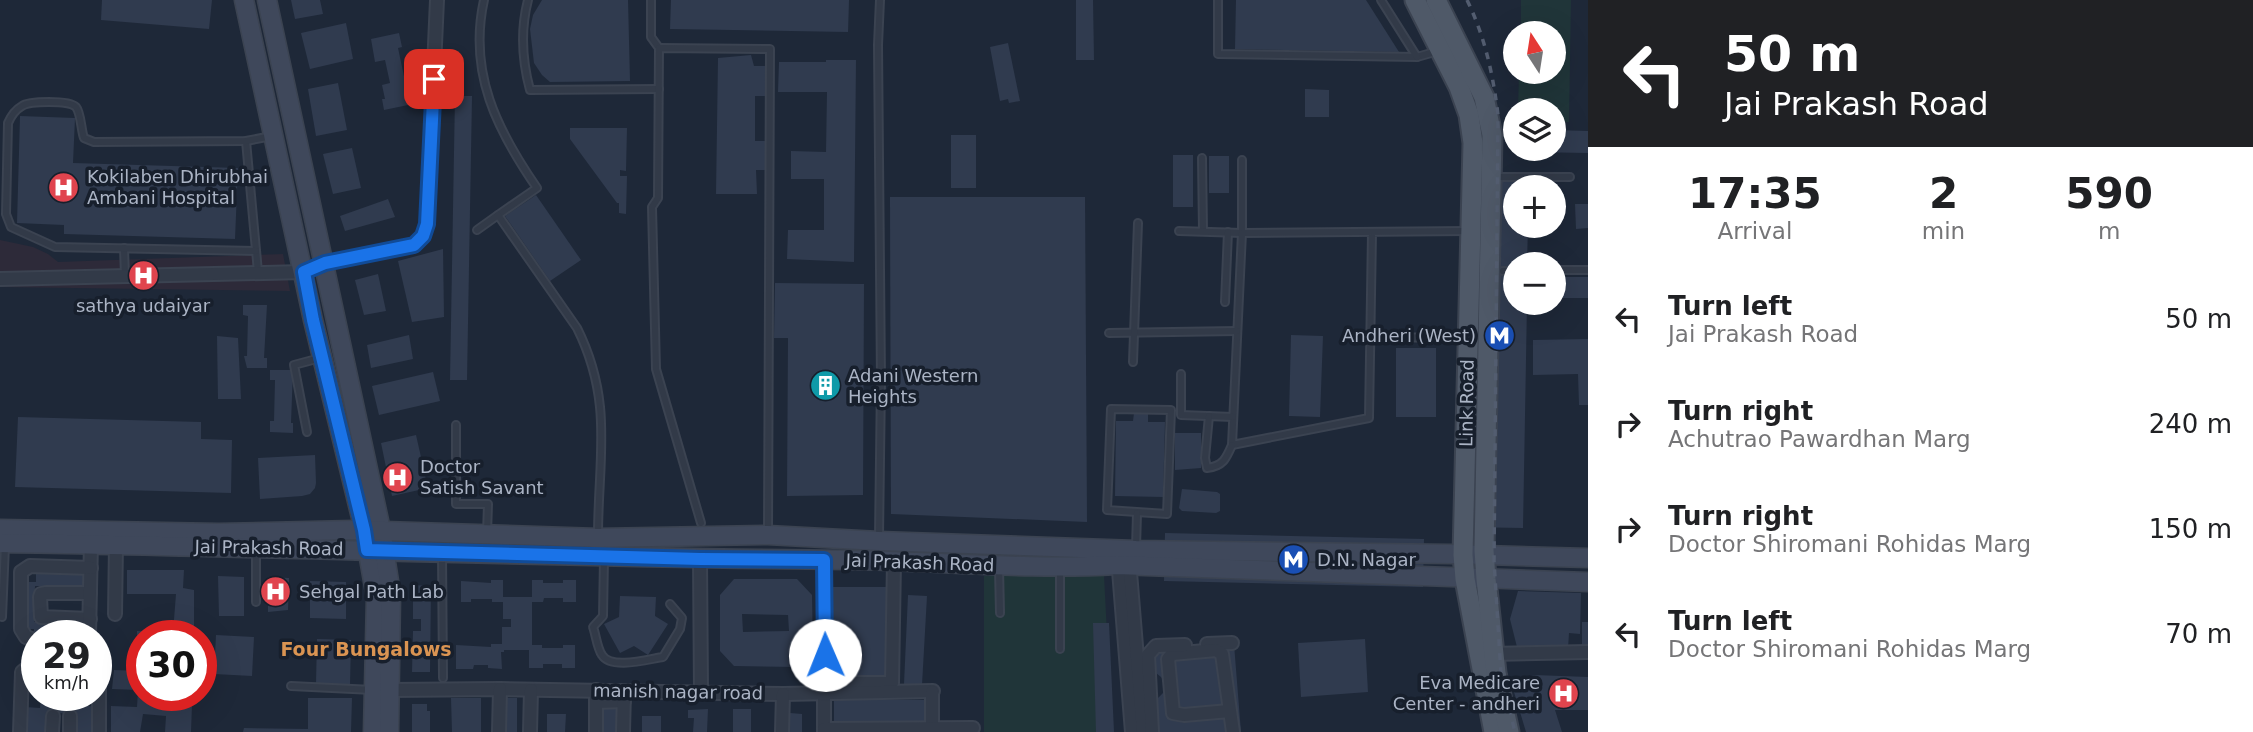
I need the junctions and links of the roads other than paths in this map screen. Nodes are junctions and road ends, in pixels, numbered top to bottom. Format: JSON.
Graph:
{"nodes":[{"id":1,"x":244,"y":0,"type":"edge"},
{"id":2,"x":267,"y":0,"type":"edge"},
{"id":3,"x":437,"y":0,"type":"edge"},
{"id":4,"x":484,"y":0,"type":"edge"},
{"id":5,"x":528,"y":0,"type":"edge"},
{"id":6,"x":651,"y":0,"type":"edge"},
{"id":7,"x":880,"y":0,"type":"edge"},
{"id":8,"x":1218,"y":0,"type":"edge"},
{"id":9,"x":1381,"y":0,"type":"edge"},
{"id":10,"x":1415,"y":0,"type":"edge"},
{"id":11,"x":1436,"y":0,"type":"edge"},
{"id":12,"x":659,"y":48,"type":"junction"},
{"id":13,"x":1441,"y":50,"type":"junction"},
{"id":14,"x":1417,"y":57,"type":"junction"},
{"id":15,"x":659,"y":89,"type":"junction"},
{"id":16,"x":274,"y":135,"type":"junction"},
{"id":17,"x":246,"y":141,"type":"junction"},
{"id":18,"x":1202,"y":158,"type":"dead end"},
{"id":19,"x":1242,"y":160,"type":"dead end"},
{"id":20,"x":1492,"y":177,"type":"junction"},
{"id":21,"x":1570,"y":177,"type":"dead end"},
{"id":22,"x":498,"y":215,"type":"junction"},
{"id":23,"x":1138,"y":223,"type":"dead end"},
{"id":24,"x":477,"y":230,"type":"dead end"},
{"id":25,"x":1179,"y":231,"type":"dead end"},
{"id":26,"x":1203,"y":231,"type":"junction"},
{"id":27,"x":1470,"y":231,"type":"junction"},
{"id":28,"x":1228,"y":232,"type":"junction"},
{"id":29,"x":1242,"y":233,"type":"junction"},
{"id":30,"x":1372,"y":233,"type":"junction"},
{"id":31,"x":124,"y":248,"type":"junction"},
{"id":32,"x":256,"y":251,"type":"junction"},
{"id":33,"x":325,"y":263,"type":"junction"},
{"id":34,"x":1566,"y":270,"type":"edge"},
{"id":35,"x":1588,"y":270,"type":"edge"},
{"id":36,"x":304,"y":272,"type":"junction"},
{"id":37,"x":258,"y":274,"type":"junction"},
{"id":38,"x":125,"y":276,"type":"junction"},
{"id":39,"x":0,"y":279,"type":"edge"},
{"id":40,"x":1225,"y":302,"type":"dead end"},
{"id":41,"x":1237,"y":331,"type":"junction"},
{"id":42,"x":1110,"y":333,"type":"dead end"},
{"id":43,"x":1134,"y":333,"type":"junction"},
{"id":44,"x":1370,"y":338,"type":"junction"},
{"id":45,"x":1468,"y":338,"type":"junction"},
{"id":46,"x":322,"y":357,"type":"junction"},
{"id":47,"x":1133,"y":362,"type":"dead end"},
{"id":48,"x":1181,"y":374,"type":"dead end"},
{"id":49,"x":1209,"y":416,"type":"junction"},
{"id":50,"x":1233,"y":417,"type":"junction"},
{"id":51,"x":456,"y":425,"type":"dead end"},
{"id":52,"x":307,"y":432,"type":"dead end"},
{"id":53,"x":1232,"y":445,"type":"junction"},
{"id":54,"x":1137,"y":513,"type":"junction"},
{"id":55,"x":701,"y":523,"type":"dead end"},
{"id":56,"x":373,"y":530,"type":"junction"},
{"id":57,"x":768,"y":535,"type":"junction"},
{"id":58,"x":487,"y":536,"type":"junction"},
{"id":59,"x":598,"y":538,"type":"junction"},
{"id":60,"x":879,"y":541,"type":"junction"},
{"id":61,"x":91,"y":543,"type":"junction"},
{"id":62,"x":116,"y":544,"type":"junction"},
{"id":63,"x":2,"y":547,"type":"edge"},
{"id":64,"x":256,"y":547,"type":"junction"},
{"id":65,"x":376,"y":550,"type":"junction"},
{"id":66,"x":442,"y":552,"type":"junction"},
{"id":67,"x":1464,"y":555,"type":"junction"},
{"id":68,"x":1485,"y":555,"type":"junction"},
{"id":69,"x":604,"y":556,"type":"junction"},
{"id":70,"x":1126,"y":556,"type":"junction"},
{"id":71,"x":1588,"y":558,"type":"edge"},
{"id":72,"x":700,"y":559,"type":"junction"},
{"id":73,"x":824,"y":560,"type":"junction"},
{"id":74,"x":886,"y":561,"type":"junction"},
{"id":75,"x":999,"y":566,"type":"junction"},
{"id":76,"x":91,"y":568,"type":"junction"},
{"id":77,"x":1059,"y":568,"type":"junction"},
{"id":78,"x":1465,"y":579,"type":"junction"},
{"id":79,"x":1486,"y":579,"type":"junction"},
{"id":80,"x":1588,"y":582,"type":"edge"},
{"id":81,"x":90,"y":593,"type":"junction"},
{"id":82,"x":1125,"y":598,"type":"junction"},
{"id":83,"x":256,"y":602,"type":"dead end"},
{"id":84,"x":670,"y":604,"type":"dead end"},
{"id":85,"x":1000,"y":613,"type":"dead end"},
{"id":86,"x":115,"y":614,"type":"dead end"},
{"id":87,"x":2,"y":617,"type":"dead end"},
{"id":88,"x":90,"y":619,"type":"joint"},
{"id":89,"x":21,"y":620,"type":"edge"},
{"id":90,"x":1232,"y":643,"type":"dead end"},
{"id":91,"x":1060,"y":649,"type":"dead end"},
{"id":92,"x":1588,"y":652,"type":"edge"},
{"id":93,"x":1487,"y":654,"type":"junction"},
{"id":94,"x":443,"y":678,"type":"dead end"},
{"id":95,"x":291,"y":686,"type":"dead end"},
{"id":96,"x":500,"y":689,"type":"junction"},
{"id":97,"x":382,"y":690,"type":"junction"},
{"id":98,"x":531,"y":690,"type":"junction"},
{"id":99,"x":829,"y":691,"type":"junction"},
{"id":100,"x":701,"y":693,"type":"junction"},
{"id":101,"x":783,"y":694,"type":"junction"},
{"id":102,"x":596,"y":696,"type":"junction"},
{"id":103,"x":624,"y":696,"type":"junction"},
{"id":104,"x":21,"y":702,"type":"edge"},
{"id":105,"x":99,"y":711,"type":"edge"},
{"id":106,"x":1229,"y":711,"type":"junction"},
{"id":107,"x":53,"y":716,"type":"dead end"},
{"id":108,"x":69,"y":716,"type":"dead end"},
{"id":109,"x":973,"y":728,"type":"dead end"},
{"id":110,"x":932,"y":729,"type":"junction"},
{"id":111,"x":824,"y":731,"type":"edge"},
{"id":112,"x":20,"y":732,"type":"edge"},
{"id":113,"x":52,"y":732,"type":"edge"},
{"id":114,"x":70,"y":732,"type":"edge"},
{"id":115,"x":99,"y":732,"type":"edge"},
{"id":116,"x":373,"y":732,"type":"edge"},
{"id":117,"x":389,"y":732,"type":"edge"},
{"id":118,"x":499,"y":732,"type":"edge"},
{"id":119,"x":530,"y":732,"type":"edge"},
{"id":120,"x":596,"y":732,"type":"edge"},
{"id":121,"x":623,"y":732,"type":"edge"},
{"id":122,"x":782,"y":732,"type":"edge"},
{"id":123,"x":1132,"y":732,"type":"edge"},
{"id":124,"x":1143,"y":732,"type":"edge"},
{"id":125,"x":1152,"y":732,"type":"edge"},
{"id":126,"x":1233,"y":732,"type":"edge"},
{"id":127,"x":1494,"y":732,"type":"edge"},
{"id":128,"x":1509,"y":732,"type":"edge"}],
"edges":[{"from":1,"to":16,"type":"main road"},
{"from":2,"to":33,"type":"main road"},
{"from":3,"to":33,"type":"street"},
{"from":4,"to":22,"type":"lane"},
{"from":5,"to":15,"type":"lane"},
{"from":6,"to":12,"type":"lane"},
{"from":7,"to":60,"type":"lane"},
{"from":8,"to":14,"type":"lane"},
{"from":9,"to":14,"type":"lane"},
{"from":10,"to":13,"type":"main road","name":"Link Road"},
{"from":11,"to":20,"type":"main road","name":"Link Road"},
{"from":12,"to":15,"type":"lane"},
{"from":12,"to":57,"type":"lane"},
{"from":13,"to":14,"type":"lane"},
{"from":13,"to":27,"type":"main road","name":"Link Road"},
{"from":15,"to":55,"type":"lane"},
{"from":16,"to":17,"type":"lane"},
{"from":16,"to":36,"type":"main road"},
{"from":17,"to":31,"type":"lane"},
{"from":17,"to":32,"type":"lane"},
{"from":18,"to":26,"type":"lane"},
{"from":19,"to":29,"type":"lane"},
{"from":20,"to":21,"type":"lane"},
{"from":20,"to":68,"type":"main road","name":"Link Road"},
{"from":22,"to":24,"type":"lane"},
{"from":22,"to":59,"type":"lane"},
{"from":23,"to":43,"type":"lane"},
{"from":25,"to":26,"type":"lane"},
{"from":26,"to":28,"type":"lane"},
{"from":27,"to":30,"type":"lane"},
{"from":27,"to":45,"type":"main road","name":"Link Road"},
{"from":28,"to":29,"type":"lane"},
{"from":28,"to":40,"type":"lane"},
{"from":29,"to":30,"type":"lane"},
{"from":29,"to":41,"type":"lane"},
{"from":30,"to":44,"type":"lane"},
{"from":31,"to":32,"type":"lane"},
{"from":31,"to":38,"type":"lane"},
{"from":32,"to":37,"type":"lane"},
{"from":33,"to":36,"type":"street"},
{"from":33,"to":56,"type":"main road"},
{"from":34,"to":35,"type":"lane"},
{"from":36,"to":37,"type":"street"},
{"from":36,"to":46,"type":"main road"},
{"from":37,"to":38,"type":"street"},
{"from":38,"to":39,"type":"street"},
{"from":41,"to":43,"type":"lane"},
{"from":41,"to":50,"type":"lane"},
{"from":42,"to":43,"type":"lane"},
{"from":43,"to":47,"type":"lane"},
{"from":44,"to":45,"type":"lane"},
{"from":44,"to":53,"type":"lane"},
{"from":45,"to":67,"type":"main road","name":"Link Road"},
{"from":46,"to":52,"type":"lane"},
{"from":46,"to":56,"type":"main road"},
{"from":48,"to":49,"type":"lane"},
{"from":49,"to":50,"type":"lane"},
{"from":49,"to":53,"type":"lane"},
{"from":50,"to":53,"type":"lane"},
{"from":51,"to":58,"type":"lane"},
{"from":54,"to":54,"type":"lane"},
{"from":54,"to":70,"type":"lane"},
{"from":56,"to":58,"type":"main road","name":"Jai Prakash Road"},
{"from":56,"to":63,"type":"main road","name":"Jai Prakash Road"},
{"from":56,"to":65,"type":"main road"},
{"from":57,"to":59,"type":"main road","name":"Jai Prakash Road"},
{"from":57,"to":60,"type":"main road","name":"Jai Prakash Road"},
{"from":58,"to":59,"type":"main road","name":"Jai Prakash Road"},
{"from":60,"to":70,"type":"main road","name":"Jai Prakash Road"},
{"from":60,"to":74,"type":"lane"},
{"from":61,"to":62,"type":"main road","name":"Jai Prakash Road"},
{"from":61,"to":63,"type":"main road","name":"Jai Prakash Road"},
{"from":61,"to":76,"type":"street"},
{"from":62,"to":64,"type":"main road","name":"Jai Prakash Road"},
{"from":62,"to":86,"type":"street"},
{"from":63,"to":87,"type":"lane"},
{"from":64,"to":65,"type":"main road","name":"Jai Prakash Road"},
{"from":64,"to":83,"type":"lane"},
{"from":65,"to":66,"type":"main road","name":"Jai Prakash Road"},
{"from":65,"to":97,"type":"main road"},
{"from":66,"to":69,"type":"main road","name":"Jai Prakash Road"},
{"from":66,"to":94,"type":"lane"},
{"from":67,"to":68,"type":"main road","name":"Jai Prakash Road"},
{"from":67,"to":70,"type":"main road","name":"Jai Prakash Road"},
{"from":67,"to":78,"type":"main road","name":"Link Road"},
{"from":68,"to":71,"type":"main road","name":"Jai Prakash Road"},
{"from":68,"to":79,"type":"main road","name":"Link Road"},
{"from":69,"to":72,"type":"main road","name":"Jai Prakash Road"},
{"from":69,"to":84,"type":"lane"},
{"from":70,"to":77,"type":"main road","name":"Jai Prakash Road"},
{"from":70,"to":78,"type":"main road","name":"Jai Prakash Road"},
{"from":70,"to":82,"type":"street"},
{"from":72,"to":73,"type":"main road","name":"Jai Prakash Road"},
{"from":72,"to":100,"type":"street","name":"manish nagar road"},
{"from":73,"to":74,"type":"main road","name":"Jai Prakash Road"},
{"from":73,"to":99,"type":"street"},
{"from":74,"to":75,"type":"main road","name":"Jai Prakash Road"},
{"from":74,"to":99,"type":"street"},
{"from":75,"to":77,"type":"main road","name":"Jai Prakash Road"},
{"from":75,"to":85,"type":"lane"},
{"from":76,"to":81,"type":"street"},
{"from":76,"to":89,"type":"street"},
{"from":77,"to":91,"type":"lane"},
{"from":78,"to":79,"type":"main road","name":"Jai Prakash Road"},
{"from":78,"to":93,"type":"main road","name":"Link Road"},
{"from":79,"to":80,"type":"main road","name":"Jai Prakash Road"},
{"from":79,"to":93,"type":"main road","name":"Link Road"},
{"from":81,"to":88,"type":"street"},
{"from":81,"to":88,"type":"street"},
{"from":82,"to":123,"type":"street"},
{"from":82,"to":124,"type":"street"},
{"from":90,"to":125,"type":"street"},
{"from":92,"to":93,"type":"street"},
{"from":93,"to":127,"type":"main road","name":"Link Road"},
{"from":93,"to":128,"type":"main road","name":"Link Road"},
{"from":95,"to":97,"type":"lane"},
{"from":96,"to":97,"type":"street","name":"manish nagar road"},
{"from":96,"to":98,"type":"street","name":"manish nagar road"},
{"from":96,"to":118,"type":"street"},
{"from":97,"to":116,"type":"main road"},
{"from":97,"to":117,"type":"main road"},
{"from":98,"to":102,"type":"street","name":"manish nagar road"},
{"from":98,"to":119,"type":"street"},
{"from":99,"to":101,"type":"street","name":"manish nagar road"},
{"from":99,"to":110,"type":"street"},
{"from":99,"to":111,"type":"street"},
{"from":100,"to":101,"type":"street","name":"manish nagar road"},
{"from":100,"to":103,"type":"street","name":"manish nagar road"},
{"from":101,"to":122,"type":"street"},
{"from":102,"to":103,"type":"street","name":"manish nagar road"},
{"from":102,"to":120,"type":"street"},
{"from":103,"to":121,"type":"street"},
{"from":104,"to":112,"type":"street"},
{"from":105,"to":115,"type":"street"},
{"from":106,"to":106,"type":"street"},
{"from":106,"to":126,"type":"street"},
{"from":107,"to":113,"type":"street"},
{"from":108,"to":114,"type":"street"},
{"from":109,"to":110,"type":"street"},
{"from":110,"to":111,"type":"street"}]}
